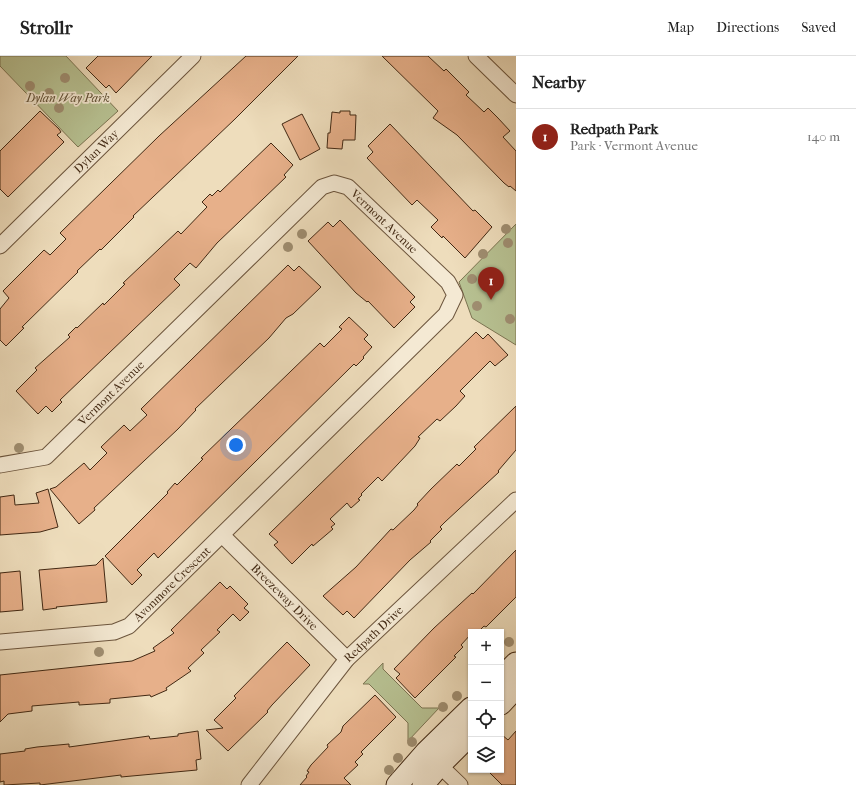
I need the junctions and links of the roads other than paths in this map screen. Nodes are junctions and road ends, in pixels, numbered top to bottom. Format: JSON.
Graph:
{"nodes":[{"id":1,"x":193,"y":56,"type":"edge"},
{"id":2,"x":476,"y":56,"type":"edge"},
{"id":3,"x":516,"y":95,"type":"edge"},
{"id":4,"x":0,"y":246,"type":"edge"},
{"id":5,"x":0,"y":465,"type":"edge"},
{"id":6,"x":516,"y":500,"type":"edge"},
{"id":7,"x":222,"y":535,"type":"junction"},
{"id":8,"x":0,"y":642,"type":"edge"},
{"id":9,"x":347,"y":660,"type":"junction"},
{"id":10,"x":516,"y":663,"type":"edge"},
{"id":11,"x":504,"y":675,"type":"edge"},
{"id":12,"x":516,"y":688,"type":"edge"},
{"id":13,"x":504,"y":701,"type":"edge"},
{"id":14,"x":468,"y":712,"type":"edge"},
{"id":15,"x":468,"y":736,"type":"edge"},
{"id":16,"x":433,"y":758,"type":"junction"},
{"id":17,"x":249,"y":785,"type":"edge"},
{"id":18,"x":397,"y":785,"type":"edge"},
{"id":19,"x":423,"y":785,"type":"edge"},
{"id":20,"x":460,"y":785,"type":"edge"}],
"edges":[{"from":1,"to":4,"type":"street","name":"Dylan Way"},
{"from":2,"to":3,"type":"street"},
{"from":5,"to":7,"type":"street","name":"Vermont Avenue"},
{"from":6,"to":9,"type":"street","name":"Redpath Drive"},
{"from":7,"to":8,"type":"street","name":"Avonmore Crescent"},
{"from":7,"to":9,"type":"street","name":"Breezeway Drive"},
{"from":9,"to":17,"type":"street","name":"Redpath Drive"},
{"from":10,"to":11,"type":"street"},
{"from":12,"to":13,"type":"street"},
{"from":14,"to":16,"type":"street"},
{"from":15,"to":16,"type":"street"},
{"from":16,"to":18,"type":"street"},
{"from":16,"to":19,"type":"street"},
{"from":16,"to":20,"type":"street"}]}
